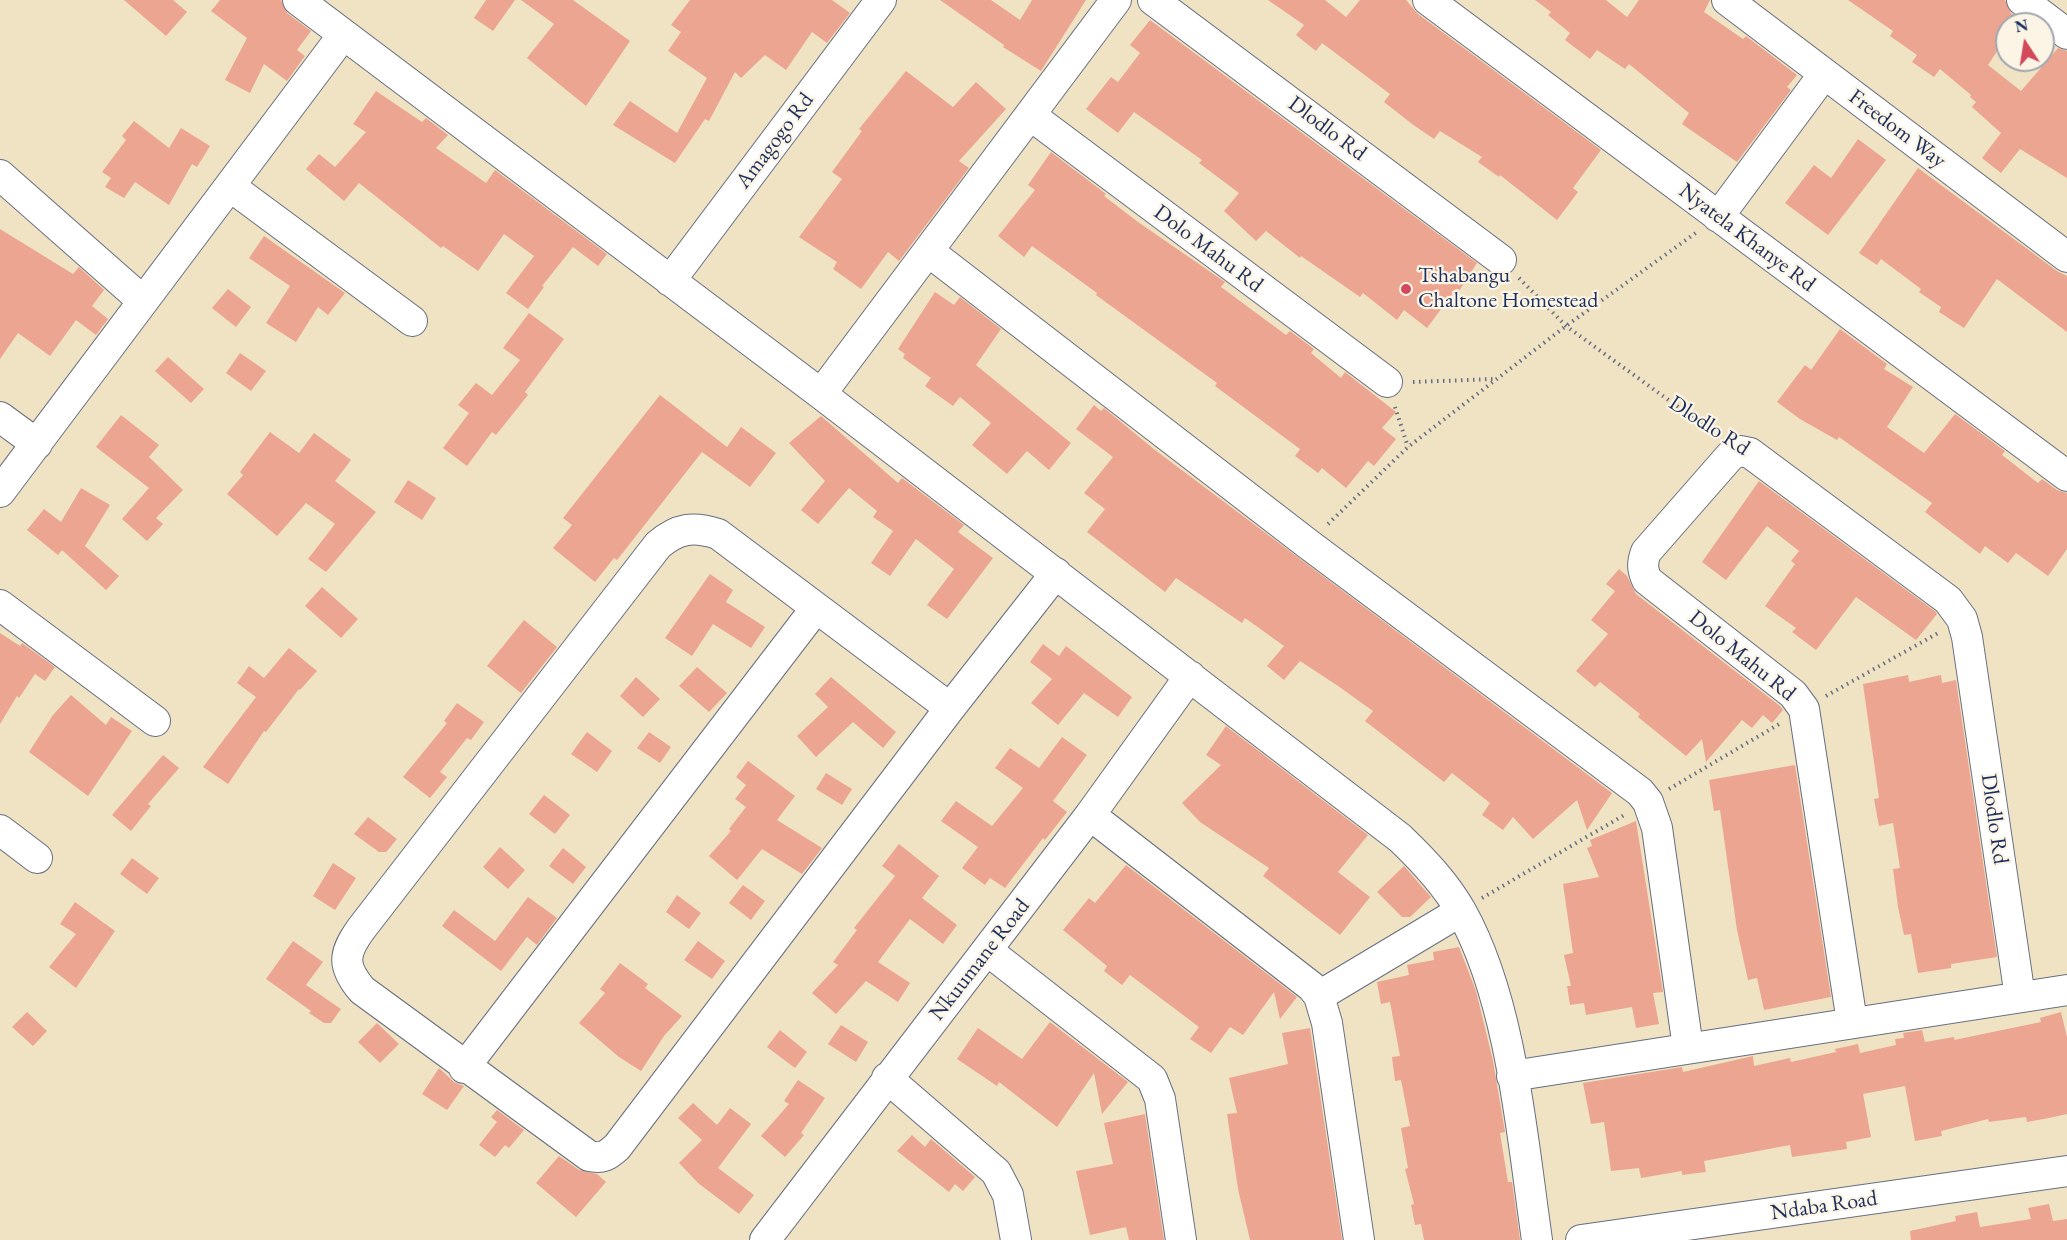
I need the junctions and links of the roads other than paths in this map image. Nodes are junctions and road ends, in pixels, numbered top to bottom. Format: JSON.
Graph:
{"nodes":[{"id":1,"x":298,"y":0,"type":"edge"},
{"id":2,"x":881,"y":0,"type":"edge"},
{"id":3,"x":1116,"y":0,"type":"edge"},
{"id":4,"x":1153,"y":0,"type":"edge"},
{"id":5,"x":1428,"y":0,"type":"edge"},
{"id":6,"x":1727,"y":0,"type":"edge"},
{"id":7,"x":2022,"y":0,"type":"edge"},
{"id":8,"x":2067,"y":34,"type":"edge"},
{"id":9,"x":343,"y":35,"type":"junction"},
{"id":10,"x":1824,"y":74,"type":"junction"},
{"id":11,"x":1030,"y":115,"type":"junction"},
{"id":12,"x":0,"y":175,"type":"edge"},
{"id":13,"x":231,"y":187,"type":"junction"},
{"id":14,"x":1718,"y":217,"type":"junction"},
{"id":15,"x":928,"y":251,"type":"junction"},
{"id":16,"x":2067,"y":257,"type":"edge"},
{"id":17,"x":1501,"y":260,"type":"road end"},
{"id":18,"x":670,"y":281,"type":"junction"},
{"id":19,"x":143,"y":301,"type":"junction"},
{"id":20,"x":412,"y":321,"type":"dead end"},
{"id":21,"x":1387,"y":382,"type":"road end"},
{"id":22,"x":821,"y":394,"type":"junction"},
{"id":23,"x":0,"y":417,"type":"edge"},
{"id":24,"x":37,"y":444,"type":"junction"},
{"id":25,"x":1740,"y":451,"type":"joint"},
{"id":26,"x":2067,"y":476,"type":"edge"},
{"id":27,"x":0,"y":492,"type":"edge"},
{"id":28,"x":1056,"y":573,"type":"junction"},
{"id":29,"x":0,"y":605,"type":"edge"},
{"id":30,"x":816,"y":608,"type":"junction"},
{"id":31,"x":1190,"y":676,"type":"junction"},
{"id":32,"x":950,"y":708,"type":"junction"},
{"id":33,"x":155,"y":721,"type":"dead end"},
{"id":34,"x":1090,"y":815,"type":"junction"},
{"id":35,"x":0,"y":830,"type":"edge"},
{"id":36,"x":37,"y":858,"type":"dead end"},
{"id":37,"x":1461,"y":911,"type":"junction"},
{"id":38,"x":988,"y":951,"type":"junction"},
{"id":39,"x":2067,"y":990,"type":"edge"},
{"id":40,"x":1319,"y":996,"type":"junction"},
{"id":41,"x":2020,"y":997,"type":"junction"},
{"id":42,"x":1852,"y":1022,"type":"junction"},
{"id":43,"x":1688,"y":1048,"type":"junction"},
{"id":44,"x":464,"y":1068,"type":"junction"},
{"id":45,"x":1512,"y":1076,"type":"junction"},
{"id":46,"x":887,"y":1078,"type":"junction"},
{"id":47,"x":2067,"y":1171,"type":"edge"},
{"id":48,"x":1716,"y":1231,"type":"edge"},
{"id":49,"x":765,"y":1240,"type":"edge"},
{"id":50,"x":1016,"y":1240,"type":"edge"},
{"id":51,"x":1181,"y":1240,"type":"edge"},
{"id":52,"x":1359,"y":1240,"type":"edge"},
{"id":53,"x":1537,"y":1240,"type":"edge"},
{"id":54,"x":1581,"y":1240,"type":"edge"}],
"edges":[{"from":1,"to":9,"type":"street"},
{"from":2,"to":18,"type":"street","name":"Amagogo Rd"},
{"from":3,"to":11,"type":"street"},
{"from":4,"to":17,"type":"street","name":"Dlodlo Rd"},
{"from":5,"to":14,"type":"street","name":"Nyatela Khanye Rd"},
{"from":6,"to":10,"type":"street","name":"Freedom Way"},
{"from":7,"to":8,"type":"street"},
{"from":9,"to":13,"type":"street"},
{"from":9,"to":18,"type":"street"},
{"from":10,"to":14,"type":"street"},
{"from":10,"to":16,"type":"street","name":"Freedom Way"},
{"from":11,"to":15,"type":"street"},
{"from":11,"to":21,"type":"street","name":"Dolo Mahu Rd"},
{"from":12,"to":19,"type":"street"},
{"from":13,"to":19,"type":"street"},
{"from":13,"to":20,"type":"street"},
{"from":14,"to":26,"type":"street","name":"Nyatela Khanye Rd"},
{"from":15,"to":22,"type":"street"},
{"from":15,"to":43,"type":"street"},
{"from":18,"to":22,"type":"street"},
{"from":19,"to":24,"type":"street"},
{"from":22,"to":28,"type":"street"},
{"from":23,"to":24,"type":"street"},
{"from":24,"to":27,"type":"street"},
{"from":25,"to":41,"type":"street","name":"Dlodlo Rd"},
{"from":25,"to":42,"type":"street","name":"Dolo Mahu Rd"},
{"from":28,"to":31,"type":"street"},
{"from":28,"to":32,"type":"street"},
{"from":29,"to":33,"type":"street"},
{"from":30,"to":32,"type":"street"},
{"from":30,"to":44,"type":"street"},
{"from":30,"to":44,"type":"street"},
{"from":31,"to":34,"type":"street","name":"Nkuumane Road"},
{"from":31,"to":37,"type":"street"},
{"from":32,"to":44,"type":"street"},
{"from":34,"to":38,"type":"street","name":"Nkuumane Road"},
{"from":34,"to":40,"type":"street"},
{"from":35,"to":36,"type":"street"},
{"from":37,"to":40,"type":"street"},
{"from":37,"to":45,"type":"street"},
{"from":38,"to":46,"type":"street","name":"Nkuumane Road"},
{"from":38,"to":51,"type":"street"},
{"from":39,"to":41,"type":"street"},
{"from":40,"to":52,"type":"street"},
{"from":41,"to":42,"type":"street"},
{"from":42,"to":43,"type":"street"},
{"from":43,"to":45,"type":"street"},
{"from":45,"to":53,"type":"street"},
{"from":46,"to":49,"type":"street","name":"Nkuumane Road"},
{"from":46,"to":50,"type":"street"},
{"from":47,"to":48,"type":"street","name":"Ndaba Road"},
{"from":48,"to":54,"type":"street","name":"Ndaba Road"}]}
